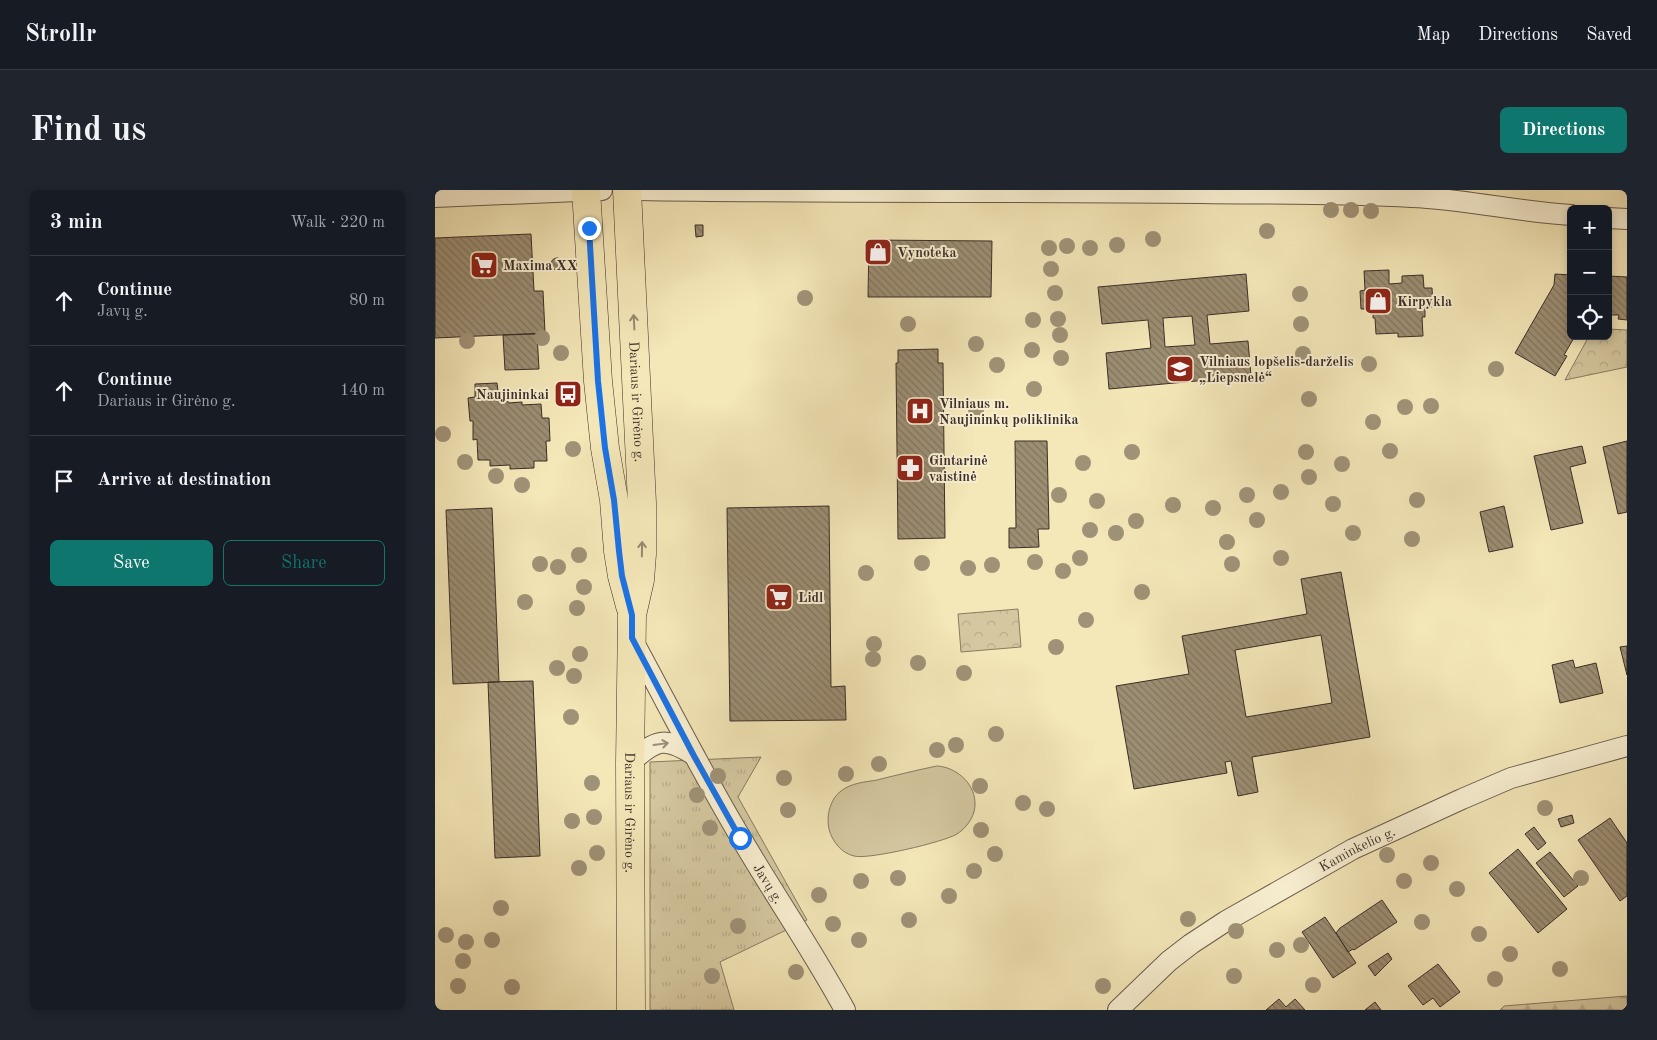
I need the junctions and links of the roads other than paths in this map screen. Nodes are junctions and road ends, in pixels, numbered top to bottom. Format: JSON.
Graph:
{"nodes":[{"id":1,"x":586,"y":190,"type":"edge"},
{"id":2,"x":601,"y":190,"type":"edge"},
{"id":3,"x":627,"y":190,"type":"edge"},
{"id":4,"x":637,"y":190,"type":"edge"},
{"id":5,"x":1134,"y":191,"type":"edge"},
{"id":6,"x":435,"y":197,"type":"edge"},
{"id":7,"x":1567,"y":215,"type":"edge"},
{"id":8,"x":1612,"y":218,"type":"edge"},
{"id":9,"x":1627,"y":219,"type":"edge"},
{"id":10,"x":632,"y":626,"type":"junction"},
{"id":11,"x":1627,"y":746,"type":"edge"},
{"id":12,"x":694,"y":756,"type":"junction"},
{"id":13,"x":631,"y":762,"type":"junction"},
{"id":14,"x":631,"y":1010,"type":"edge"},
{"id":15,"x":845,"y":1010,"type":"edge"},
{"id":16,"x":1118,"y":1010,"type":"edge"}],
"edges":[{"from":1,"to":2,"type":"street"},
{"from":1,"to":6,"type":"street"},
{"from":1,"to":10,"type":"main road","name":"Dariaus ir Girėno g."},
{"from":10,"to":3,"type":"main road","name":"Dariaus ir Girėno g.","one_way":true},
{"from":4,"to":5,"type":"street"},
{"from":5,"to":7,"type":"street"},
{"from":8,"to":9,"type":"street"},
{"from":10,"to":12,"type":"street","name":"Javų g."},
{"from":10,"to":13,"type":"main road","name":"Dariaus ir Girėno g."},
{"from":11,"to":16,"type":"street","name":"Kaminkelio g."},
{"from":13,"to":12,"type":"street","one_way":true},
{"from":12,"to":15,"type":"street","name":"Javų g."},
{"from":13,"to":14,"type":"main road","name":"Dariaus ir Girėno g."}]}
